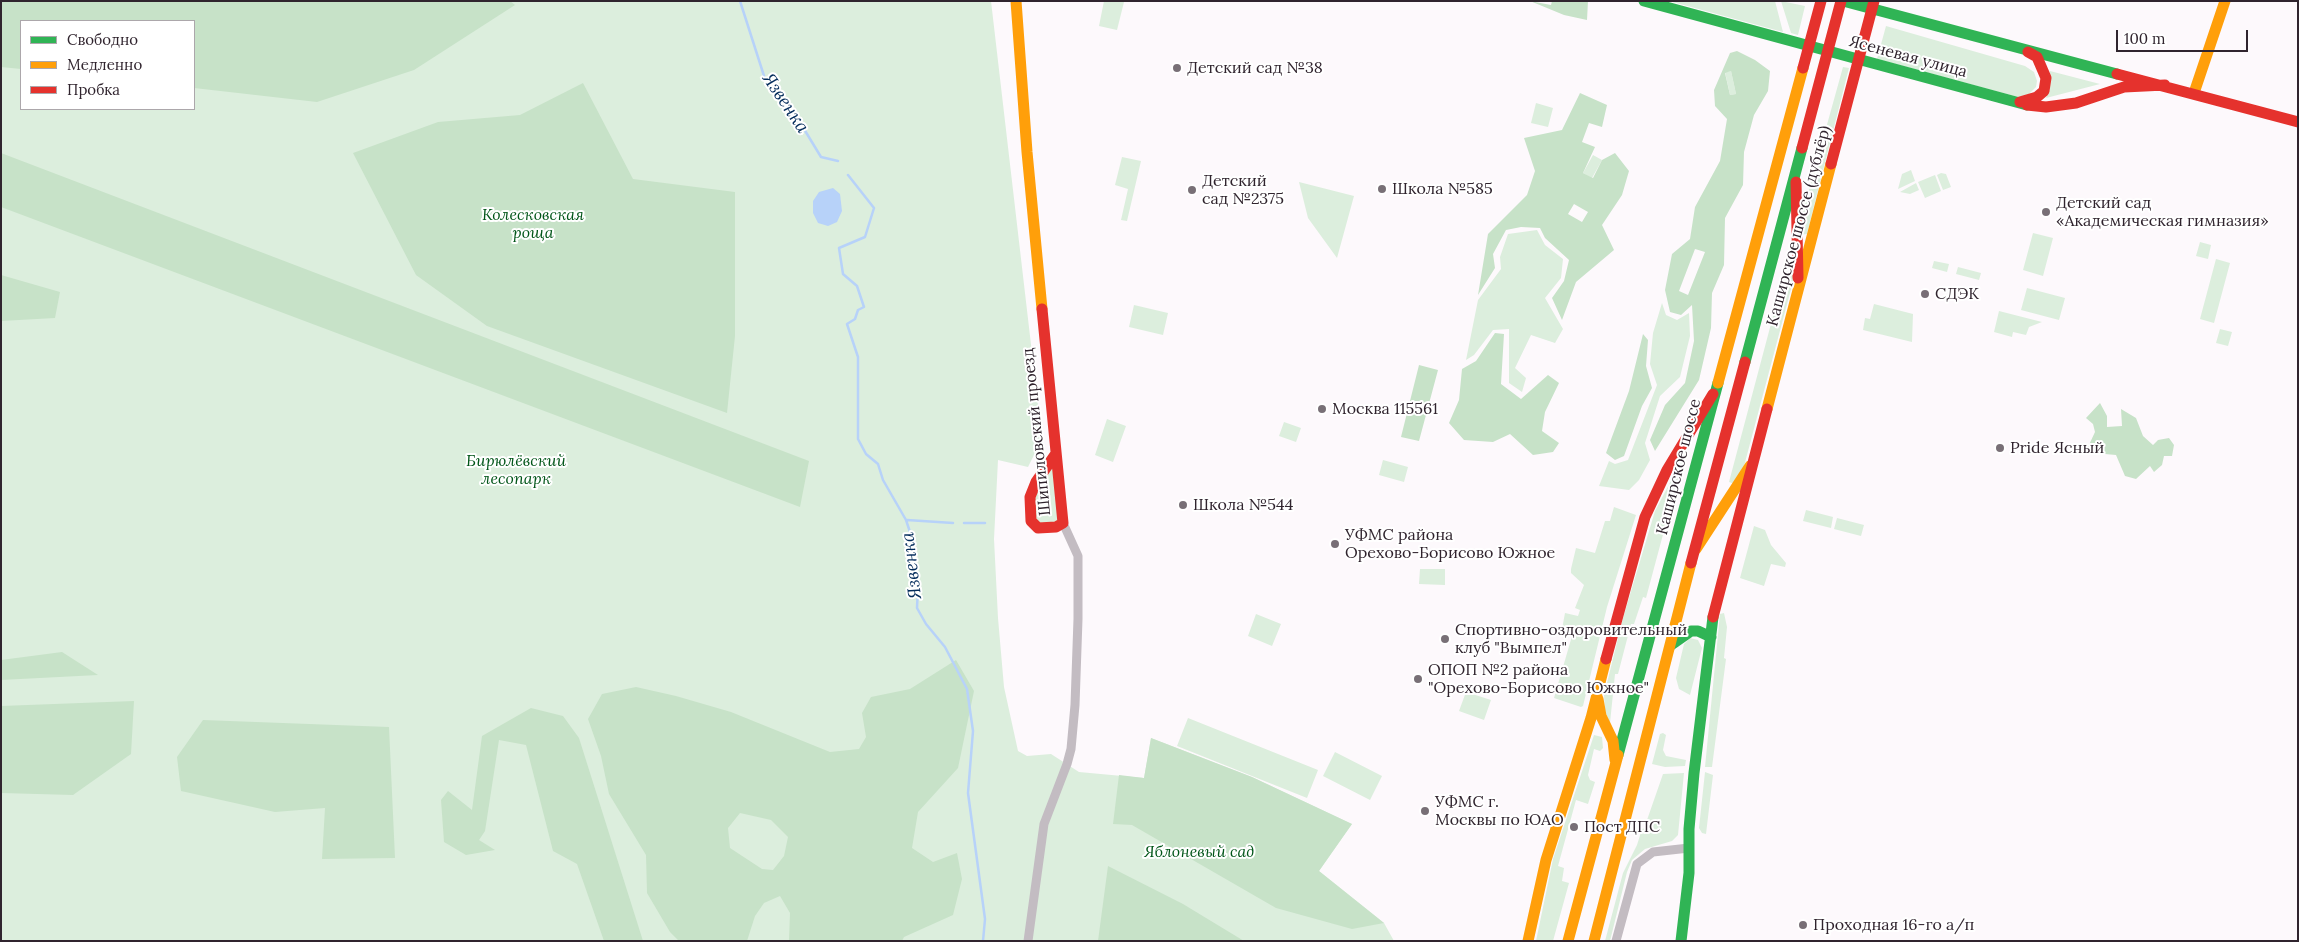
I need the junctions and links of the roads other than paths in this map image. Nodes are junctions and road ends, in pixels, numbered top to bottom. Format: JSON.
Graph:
{"nodes":[{"id":1,"x":1016,"y":1,"type":"edge"},
{"id":2,"x":1821,"y":1,"type":"edge"},
{"id":3,"x":1842,"y":1,"type":"edge"},
{"id":4,"x":2225,"y":1,"type":"edge"},
{"id":5,"x":1646,"y":2,"type":"edge"},
{"id":6,"x":1873,"y":5,"type":"edge"},
{"id":7,"x":1808,"y":47,"type":"junction"},
{"id":8,"x":2023,"y":48,"type":"junction"},
{"id":9,"x":1827,"y":52,"type":"junction"},
{"id":10,"x":1859,"y":61,"type":"junction"},
{"id":11,"x":2165,"y":85,"type":"junction"},
{"id":12,"x":2194,"y":93,"type":"junction"},
{"id":13,"x":2013,"y":102,"type":"junction"},
{"id":14,"x":2298,"y":122,"type":"edge"},
{"id":15,"x":1796,"y":171,"type":"junction"},
{"id":16,"x":1798,"y":292,"type":"junction"},
{"id":17,"x":1718,"y":383,"type":"junction"},
{"id":18,"x":1055,"y":455,"type":"junction"},
{"id":19,"x":1754,"y":459,"type":"junction"},
{"id":20,"x":1063,"y":523,"type":"junction"},
{"id":21,"x":1695,"y":550,"type":"junction"},
{"id":22,"x":1711,"y":637,"type":"junction"},
{"id":23,"x":1671,"y":645,"type":"junction"},
{"id":24,"x":1599,"y":690,"type":"junction"},
{"id":25,"x":1613,"y":778,"type":"junction"},
{"id":26,"x":1689,"y":848,"type":"junction"},
{"id":27,"x":1028,"y":941,"type":"edge"},
{"id":28,"x":1528,"y":941,"type":"edge"},
{"id":29,"x":1568,"y":941,"type":"edge"},
{"id":30,"x":1594,"y":941,"type":"edge"},
{"id":31,"x":1616,"y":941,"type":"edge"},
{"id":32,"x":1681,"y":941,"type":"edge"}],
"edges":[{"from":1,"to":18,"type":"main road","name":"Шипиловский проезд"},
{"from":2,"to":7,"type":"main road","name":"Каширское шоссе"},
{"from":3,"to":6,"type":"main road","name":"Ясеневая улица"},
{"from":3,"to":9,"type":"main road"},
{"from":4,"to":12,"type":"main road"},
{"from":5,"to":7,"type":"main road","name":"Ясеневая улица"},
{"from":6,"to":8,"type":"main road","name":"Ясеневая улица"},
{"from":6,"to":10,"type":"main road","name":"Каширское шоссе (дублёр)"},
{"from":7,"to":9,"type":"main road","name":"Ясеневая улица"},
{"from":7,"to":17,"type":"main road","name":"Каширское шоссе"},
{"from":8,"to":11,"type":"main road","name":"Ясеневая улица"},
{"from":8,"to":13,"type":"main road"},
{"from":9,"to":10,"type":"main road","name":"Ясеневая улица"},
{"from":9,"to":15,"type":"main road"},
{"from":10,"to":13,"type":"main road","name":"Ясеневая улица"},
{"from":10,"to":16,"type":"main road","name":"Каширское шоссе (дублёр)"},
{"from":11,"to":12,"type":"main road","name":"Ясеневая улица"},
{"from":11,"to":13,"type":"main road","name":"Ясеневая улица"},
{"from":12,"to":14,"type":"main road","name":"Ясеневая улица"},
{"from":15,"to":16,"type":"main road"},
{"from":15,"to":21,"type":"main road"},
{"from":16,"to":19,"type":"main road","name":"Каширское шоссе (дублёр)"},
{"from":17,"to":24,"type":"main road"},
{"from":17,"to":25,"type":"main road","name":"Каширское шоссе"},
{"from":18,"to":20,"type":"main road","name":"Шипиловский проезд"},
{"from":18,"to":20,"type":"main road"},
{"from":19,"to":21,"type":"main road"},
{"from":19,"to":22,"type":"main road","name":"Каширское шоссе (дублёр)"},
{"from":20,"to":27,"type":"street","name":"Шипиловский проезд"},
{"from":21,"to":23,"type":"main road"},
{"from":22,"to":23,"type":"main road"},
{"from":22,"to":26,"type":"main road","name":"Каширское шоссе (дублёр)"},
{"from":23,"to":30,"type":"main road"},
{"from":24,"to":25,"type":"main road"},
{"from":24,"to":28,"type":"main road"},
{"from":25,"to":29,"type":"main road","name":"Каширское шоссе"},
{"from":26,"to":31,"type":"street"},
{"from":26,"to":32,"type":"main road","name":"Каширское шоссе (дублёр)"}]}
